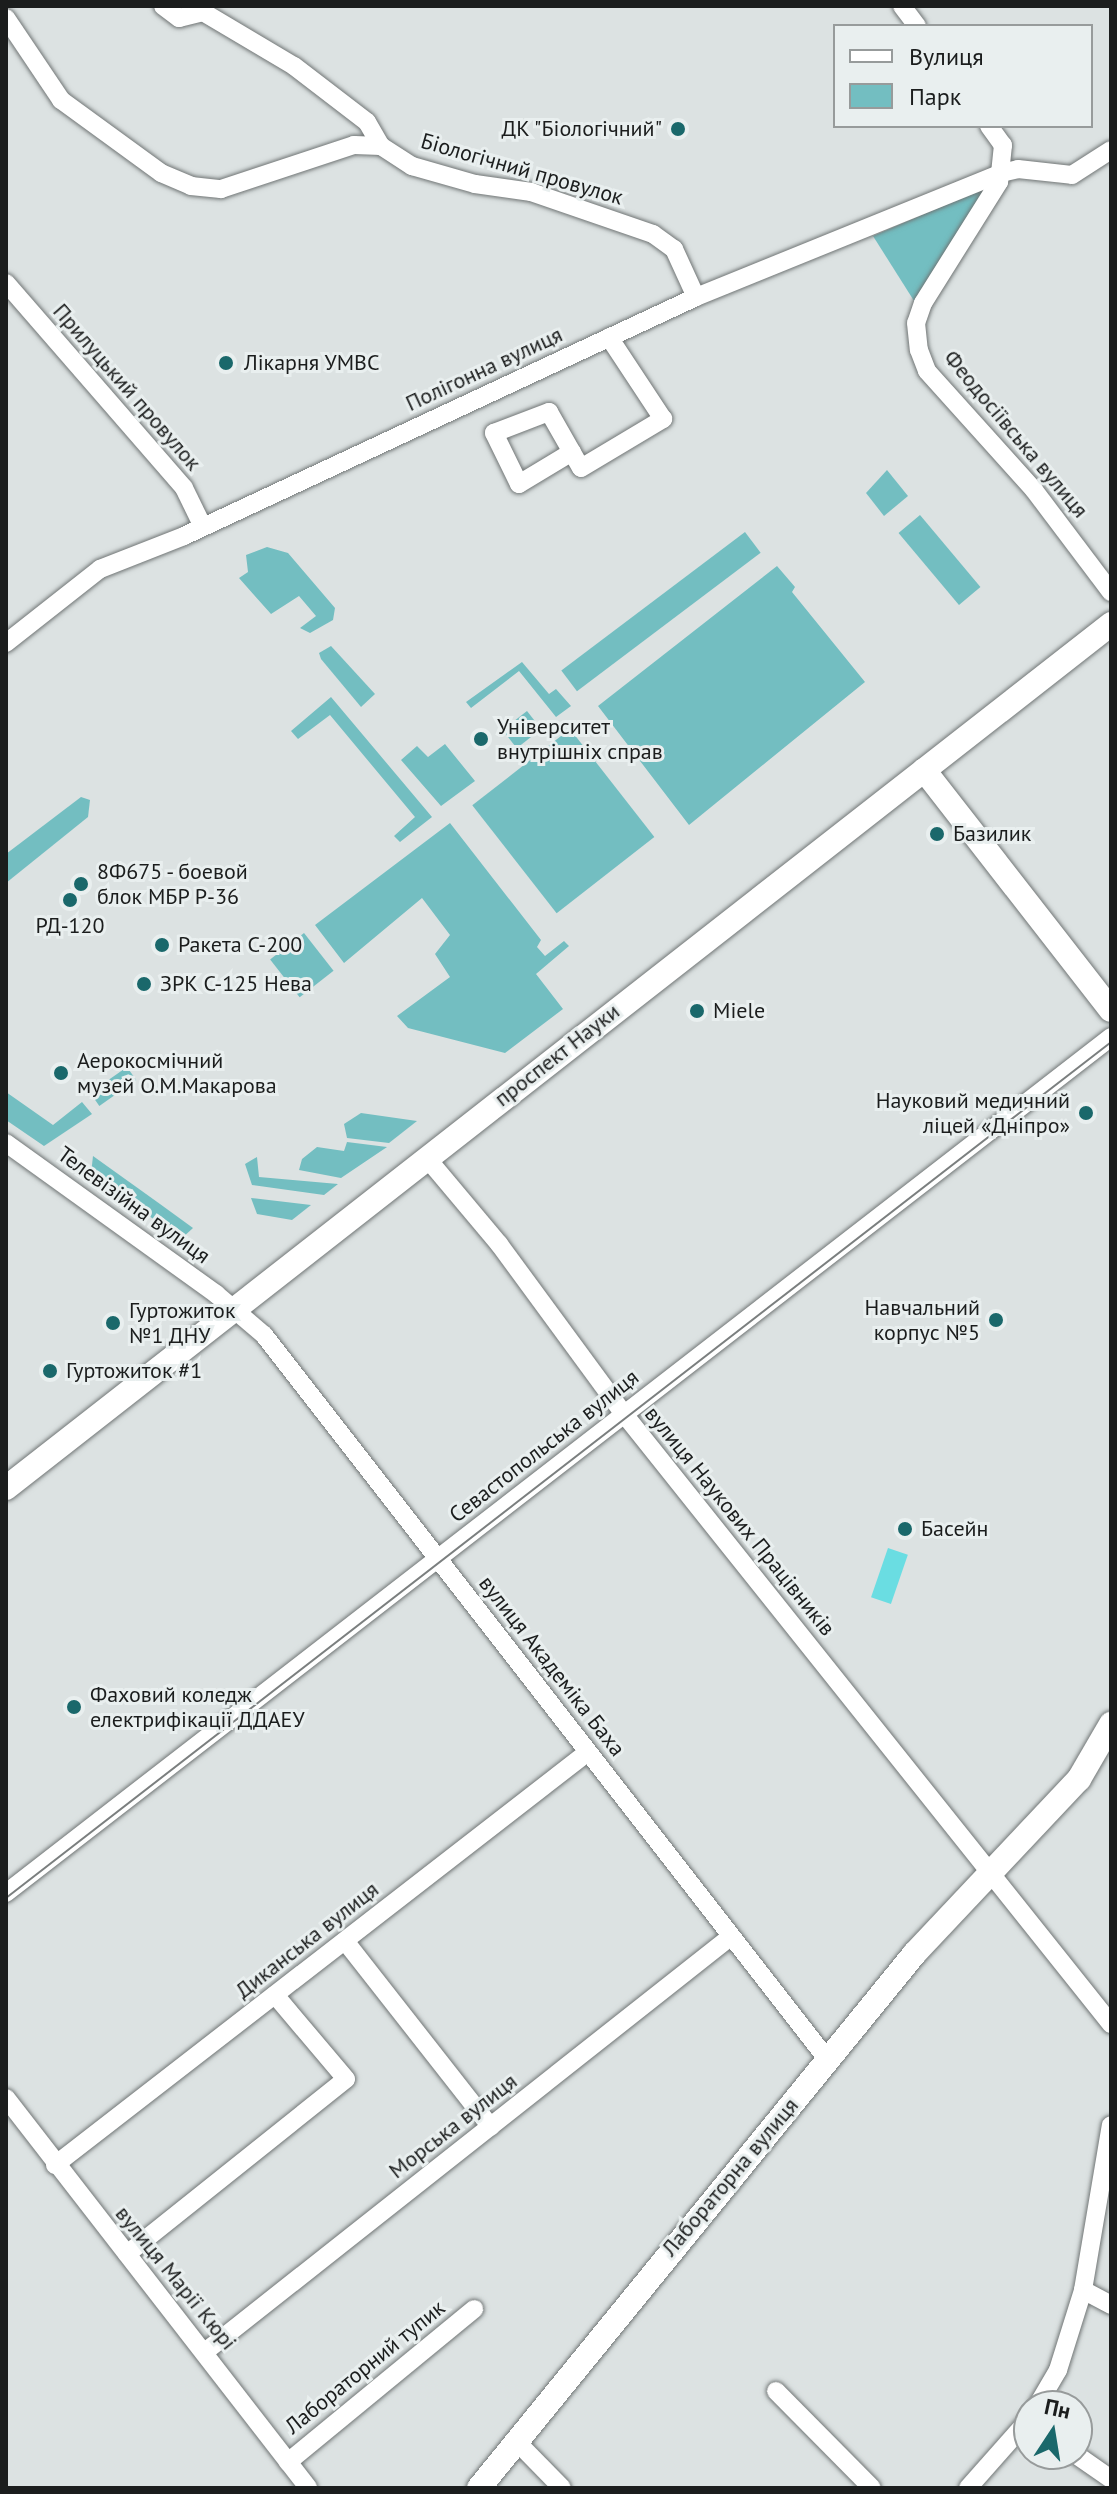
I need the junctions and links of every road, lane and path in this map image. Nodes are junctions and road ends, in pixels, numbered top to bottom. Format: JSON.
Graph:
{"nodes":[{"id":1,"x":163,"y":6,"type":"edge"},
{"id":2,"x":902,"y":6,"type":"edge"},
{"id":3,"x":6,"y":18,"type":"edge"},
{"id":4,"x":916,"y":24,"type":"edge"},
{"id":5,"x":990,"y":128,"type":"edge"},
{"id":6,"x":381,"y":146,"type":"junction"},
{"id":7,"x":1111,"y":150,"type":"edge"},
{"id":8,"x":1001,"y":173,"type":"junction"},
{"id":9,"x":6,"y":283,"type":"edge"},
{"id":10,"x":696,"y":297,"type":"junction"},
{"id":11,"x":609,"y":337,"type":"junction"},
{"id":12,"x":572,"y":452,"type":"dead end"},
{"id":13,"x":203,"y":527,"type":"junction"},
{"id":14,"x":1111,"y":592,"type":"edge"},
{"id":15,"x":1111,"y":624,"type":"edge"},
{"id":16,"x":6,"y":643,"type":"edge"},
{"id":17,"x":924,"y":770,"type":"junction"},
{"id":18,"x":1111,"y":1010,"type":"edge"},
{"id":19,"x":1111,"y":1037,"type":"edge"},
{"id":20,"x":6,"y":1143,"type":"edge"},
{"id":21,"x":426,"y":1157,"type":"junction"},
{"id":22,"x":233,"y":1308,"type":"junction"},
{"id":23,"x":624,"y":1414,"type":"junction"},
{"id":24,"x":6,"y":1488,"type":"edge"},
{"id":25,"x":438,"y":1559,"type":"junction"},
{"id":26,"x":1111,"y":1724,"type":"edge"},
{"id":27,"x":588,"y":1752,"type":"junction"},
{"id":28,"x":990,"y":1874,"type":"junction"},
{"id":29,"x":6,"y":1893,"type":"edge"},
{"id":30,"x":729,"y":1938,"type":"junction"},
{"id":31,"x":345,"y":1941,"type":"junction"},
{"id":32,"x":275,"y":1995,"type":"junction"},
{"id":33,"x":1111,"y":2024,"type":"edge"},
{"id":34,"x":827,"y":2059,"type":"junction"},
{"id":35,"x":6,"y":2098,"type":"edge"},
{"id":36,"x":1111,"y":2125,"type":"edge"},
{"id":37,"x":491,"y":2127,"type":"junction"},
{"id":38,"x":55,"y":2165,"type":"junction"},
{"id":39,"x":127,"y":2254,"type":"junction"},
{"id":40,"x":1083,"y":2290,"type":"junction"},
{"id":41,"x":1111,"y":2305,"type":"edge"},
{"id":42,"x":474,"y":2309,"type":"dead end"},
{"id":43,"x":206,"y":2351,"type":"junction"},
{"id":44,"x":1046,"y":2390,"type":"edge"},
{"id":45,"x":776,"y":2391,"type":"dead end"},
{"id":46,"x":1013,"y":2437,"type":"edge"},
{"id":47,"x":517,"y":2442,"type":"junction"},
{"id":48,"x":288,"y":2462,"type":"junction"},
{"id":49,"x":1093,"y":2466,"type":"edge"},
{"id":50,"x":1111,"y":2479,"type":"edge"},
{"id":51,"x":308,"y":2488,"type":"edge"},
{"id":52,"x":479,"y":2488,"type":"edge"},
{"id":53,"x":562,"y":2488,"type":"edge"},
{"id":54,"x":872,"y":2488,"type":"edge"},
{"id":55,"x":968,"y":2488,"type":"edge"}],
"edges":[{"from":1,"to":6,"type":"street","name":"Біологічний провулок"},
{"from":2,"to":4,"type":"street"},
{"from":3,"to":6,"type":"street"},
{"from":5,"to":8,"type":"street"},
{"from":6,"to":10,"type":"street","name":"Біологічний провулок"},
{"from":7,"to":8,"type":"street","name":"Полігонна вулиця"},
{"from":8,"to":10,"type":"street","name":"Полігонна вулиця"},
{"from":8,"to":14,"type":"street","name":"Феодосіївська вулиця"},
{"from":9,"to":13,"type":"street","name":"Прилуцький провулок"},
{"from":10,"to":11,"type":"street","name":"Полігонна вулиця"},
{"from":11,"to":12,"type":"street"},
{"from":11,"to":13,"type":"street","name":"Полігонна вулиця"},
{"from":13,"to":16,"type":"street","name":"Полігонна вулиця"},
{"from":15,"to":17,"type":"main road","name":"проспект Науки"},
{"from":17,"to":18,"type":"main road"},
{"from":17,"to":21,"type":"main road","name":"проспект Науки"},
{"from":19,"to":23,"type":"street","name":"Севастопольська вулиця"},
{"from":20,"to":22,"type":"street","name":"Телевізійна вулиця"},
{"from":21,"to":22,"type":"main road","name":"проспект Науки"},
{"from":21,"to":23,"type":"street","name":"вулиця Наукових Працівників"},
{"from":22,"to":24,"type":"main road","name":"проспект Науки"},
{"from":22,"to":25,"type":"street","name":"вулиця Академіка Баха"},
{"from":23,"to":25,"type":"street","name":"Севастопольська вулиця"},
{"from":23,"to":28,"type":"street","name":"вулиця Наукових Працівників"},
{"from":25,"to":27,"type":"street","name":"вулиця Академіка Баха"},
{"from":25,"to":29,"type":"street","name":"Севастопольська вулиця"},
{"from":26,"to":28,"type":"main road","name":"Лабораторна вулиця"},
{"from":27,"to":30,"type":"street","name":"вулиця Академіка Баха"},
{"from":27,"to":31,"type":"street","name":"Диканська вулиця"},
{"from":28,"to":33,"type":"street","name":"вулиця Наукових Працівників"},
{"from":28,"to":34,"type":"main road","name":"Лабораторна вулиця"},
{"from":30,"to":34,"type":"street","name":"вулиця Академіка Баха"},
{"from":30,"to":37,"type":"street","name":"Морська вулиця"},
{"from":31,"to":32,"type":"street","name":"Диканська вулиця"},
{"from":31,"to":37,"type":"street"},
{"from":32,"to":38,"type":"street","name":"Диканська вулиця"},
{"from":32,"to":39,"type":"street"},
{"from":34,"to":47,"type":"main road","name":"Лабораторна вулиця"},
{"from":35,"to":38,"type":"street","name":"вулиця Марії Кюрі"},
{"from":36,"to":40,"type":"street"},
{"from":37,"to":43,"type":"street","name":"Морська вулиця"},
{"from":38,"to":39,"type":"street","name":"вулиця Марії Кюрі"},
{"from":39,"to":43,"type":"street","name":"вулиця Марії Кюрі"},
{"from":40,"to":41,"type":"street"},
{"from":40,"to":44,"type":"street"},
{"from":42,"to":48,"type":"street","name":"Лабораторний тупик"},
{"from":43,"to":48,"type":"street","name":"вулиця Марії Кюрі"},
{"from":45,"to":54,"type":"street"},
{"from":46,"to":55,"type":"street"},
{"from":47,"to":52,"type":"main road","name":"Лабораторна вулиця"},
{"from":47,"to":53,"type":"street"},
{"from":48,"to":51,"type":"street","name":"вулиця Марії Кюрі"},
{"from":49,"to":50,"type":"street"}]}
